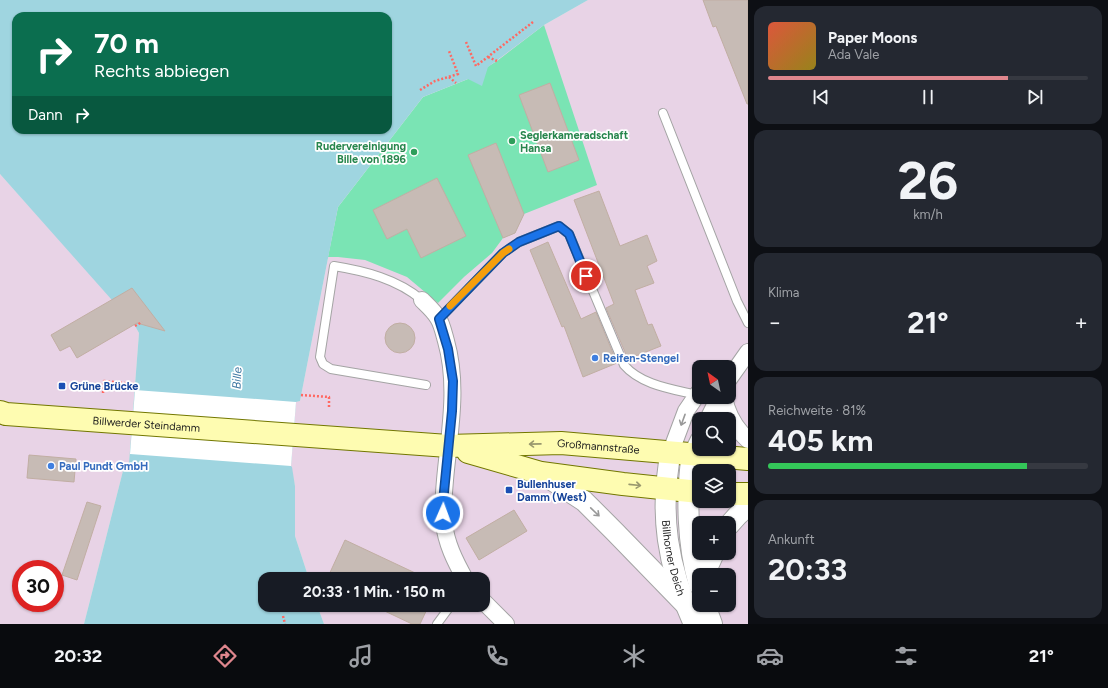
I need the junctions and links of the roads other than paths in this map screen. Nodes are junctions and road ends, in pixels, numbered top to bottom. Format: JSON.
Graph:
{"nodes":[{"id":1,"x":663,"y":113,"type":"dead end"},
{"id":2,"x":422,"y":300,"type":"joint"},
{"id":3,"x":439,"y":319,"type":"junction"},
{"id":4,"x":748,"y":323,"type":"edge"},
{"id":5,"x":748,"y":348,"type":"edge"},
{"id":6,"x":748,"y":352,"type":"edge"},
{"id":7,"x":733,"y":360,"type":"edge"},
{"id":8,"x":736,"y":369,"type":"edge"},
{"id":9,"x":426,"y":385,"type":"dead end"},
{"id":10,"x":692,"y":392,"type":"edge"},
{"id":11,"x":692,"y":402,"type":"edge"},
{"id":12,"x":726,"y":404,"type":"edge"},
{"id":13,"x":0,"y":412,"type":"edge"},
{"id":14,"x":294,"y":434,"type":"joint"},
{"id":15,"x":748,"y":440,"type":"edge"},
{"id":16,"x":448,"y":446,"type":"junction"},
{"id":17,"x":688,"y":448,"type":"edge"},
{"id":18,"x":748,"y":459,"type":"edge"},
{"id":19,"x":541,"y":473,"type":"junction"},
{"id":20,"x":692,"y":477,"type":"edge"},
{"id":21,"x":666,"y":489,"type":"junction"},
{"id":22,"x":692,"y":491,"type":"edge"},
{"id":23,"x":736,"y":494,"type":"edge"},
{"id":24,"x":748,"y":494,"type":"edge"},
{"id":25,"x":748,"y":506,"type":"edge"},
{"id":26,"x":693,"y":508,"type":"edge"},
{"id":27,"x":736,"y":517,"type":"edge"},
{"id":28,"x":695,"y":568,"type":"edge"},
{"id":29,"x":461,"y":572,"type":"edge"},
{"id":30,"x":684,"y":603,"type":"junction"},
{"id":31,"x":490,"y":608,"type":"edge"},
{"id":32,"x":446,"y":612,"type":"edge"},
{"id":33,"x":708,"y":612,"type":"edge"},
{"id":34,"x":437,"y":624,"type":"edge"},
{"id":35,"x":506,"y":624,"type":"edge"},
{"id":36,"x":694,"y":624,"type":"edge"},
{"id":37,"x":712,"y":624,"type":"edge"}],
"edges":[{"from":1,"to":4,"type":"lane"},
{"from":2,"to":3,"type":"street"},
{"from":2,"to":9,"type":"lane"},
{"from":3,"to":10,"type":"lane"},
{"from":3,"to":16,"type":"street"},
{"from":5,"to":7,"type":"street"},
{"from":6,"to":8,"type":"street"},
{"from":11,"to":17,"type":"street","one_way":true},
{"from":12,"to":15,"type":"street"},
{"from":13,"to":14,"type":"main road","name":"Billwerder Steindamm"},
{"from":14,"to":16,"type":"main road","name":"Großmannstraße"},
{"from":17,"to":16,"type":"main road","name":"Großmannstraße","one_way":true},
{"from":16,"to":19,"type":"main road","name":"Großmannstraße"},
{"from":16,"to":29,"type":"street"},
{"from":17,"to":18,"type":"main road","name":"Großmannstraße"},
{"from":17,"to":20,"type":"street","name":"Billhorner Deich"},
{"from":17,"to":21,"type":"street","name":"Billhorner Deich"},
{"from":19,"to":21,"type":"main road","name":"Großmannstraße","one_way":true},
{"from":19,"to":30,"type":"street","one_way":true},
{"from":21,"to":22,"type":"main road","name":"Großmannstraße"},
{"from":21,"to":30,"type":"street","name":"Billhorner Deich"},
{"from":23,"to":24,"type":"main road"},
{"from":25,"to":27,"type":"street"},
{"from":26,"to":28,"type":"street","name":"Billhorner Deich"},
{"from":30,"to":36,"type":"street","name":"Billhorner Deich"},
{"from":31,"to":35,"type":"street"},
{"from":32,"to":34,"type":"lane"},
{"from":33,"to":37,"type":"street"}]}
